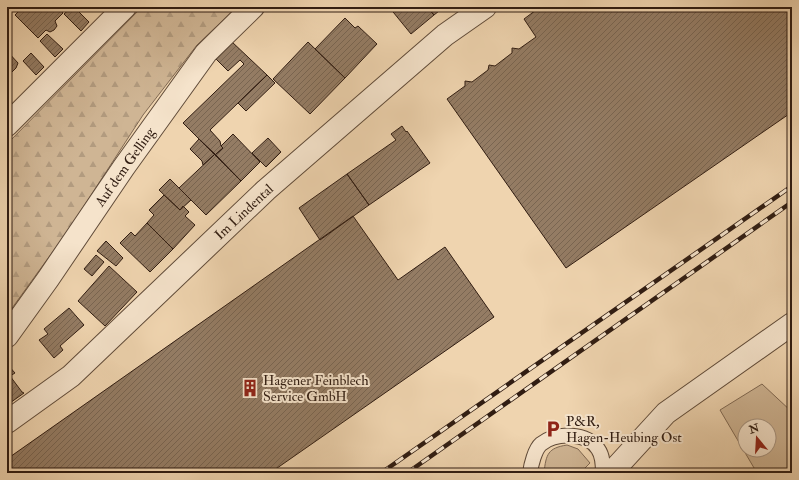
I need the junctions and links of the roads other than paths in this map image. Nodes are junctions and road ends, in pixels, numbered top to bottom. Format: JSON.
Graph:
{"nodes":[{"id":1,"x":125,"y":7,"type":"edge"},
{"id":2,"x":253,"y":7,"type":"edge"},
{"id":3,"x":485,"y":7,"type":"edge"},
{"id":4,"x":7,"y":125,"type":"edge"},
{"id":5,"x":792,"y":324,"type":"edge"},
{"id":6,"x":7,"y":336,"type":"edge"},
{"id":7,"x":7,"y":422,"type":"edge"},
{"id":8,"x":530,"y":473,"type":"edge"},
{"id":9,"x":603,"y":473,"type":"edge"},
{"id":10,"x":611,"y":473,"type":"edge"}],
"edges":[{"from":1,"to":4,"type":"street"},
{"from":2,"to":6,"type":"street","name":"Auf dem Gelling"},
{"from":3,"to":7,"type":"street","name":"Im Lindental"},
{"from":5,"to":10,"type":"street"},
{"from":8,"to":9,"type":"lane"}]}
